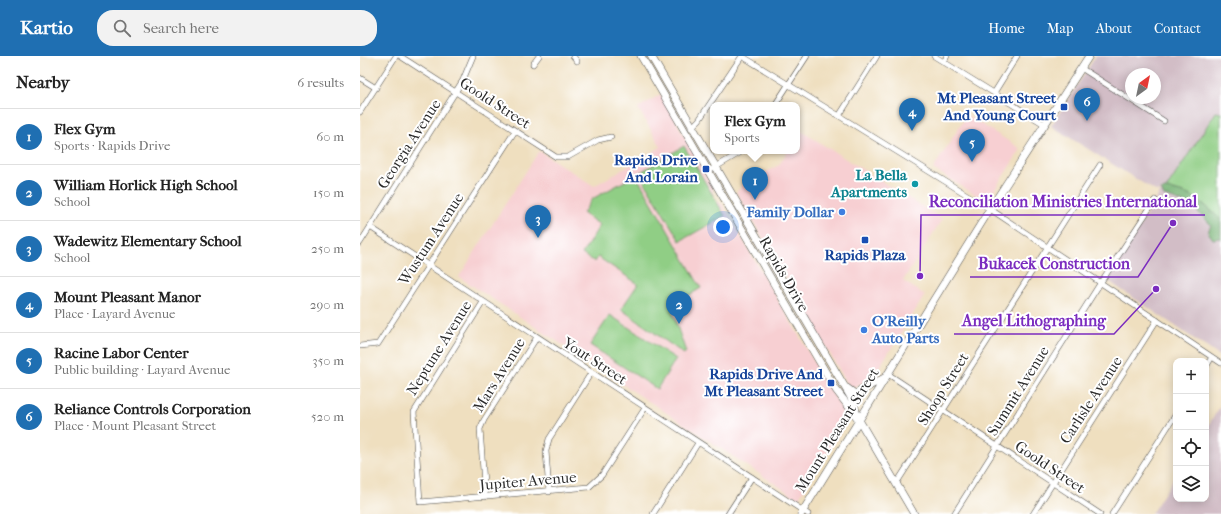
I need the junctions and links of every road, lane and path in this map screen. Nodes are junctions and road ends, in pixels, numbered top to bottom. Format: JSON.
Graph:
{"nodes":[{"id":1,"x":396,"y":56,"type":"edge"},
{"id":2,"x":400,"y":56,"type":"edge"},
{"id":3,"x":472,"y":56,"type":"edge"},
{"id":4,"x":539,"y":56,"type":"edge"},
{"id":5,"x":573,"y":56,"type":"edge"},
{"id":6,"x":651,"y":56,"type":"edge"},
{"id":7,"x":742,"y":56,"type":"edge"},
{"id":8,"x":806,"y":56,"type":"edge"},
{"id":9,"x":877,"y":56,"type":"edge"},
{"id":10,"x":934,"y":56,"type":"edge"},
{"id":11,"x":947,"y":56,"type":"edge"},
{"id":12,"x":1017,"y":56,"type":"edge"},
{"id":13,"x":1089,"y":56,"type":"edge"},
{"id":14,"x":642,"y":59,"type":"edge"},
{"id":15,"x":577,"y":61,"type":"dead end"},
{"id":16,"x":944,"y":62,"type":"junction"},
{"id":17,"x":533,"y":64,"type":"dead end"},
{"id":18,"x":1081,"y":68,"type":"junction"},
{"id":19,"x":360,"y":78,"type":"edge"},
{"id":20,"x":788,"y":85,"type":"junction"},
{"id":21,"x":376,"y":88,"type":"junction"},
{"id":22,"x":456,"y":92,"type":"junction"},
{"id":23,"x":994,"y":93,"type":"junction"},
{"id":24,"x":710,"y":102,"type":"edge"},
{"id":25,"x":710,"y":102,"type":"edge"},
{"id":26,"x":777,"y":102,"type":"edge"},
{"id":27,"x":360,"y":112,"type":"edge"},
{"id":28,"x":839,"y":116,"type":"junction"},
{"id":29,"x":1164,"y":121,"type":"dead end"},
{"id":30,"x":1044,"y":124,"type":"junction"},
{"id":31,"x":693,"y":127,"type":"junction"},
{"id":32,"x":515,"y":131,"type":"junction"},
{"id":33,"x":685,"y":131,"type":"junction"},
{"id":34,"x":611,"y":137,"type":"dead end"},
{"id":35,"x":739,"y":154,"type":"edge"},
{"id":36,"x":1100,"y":165,"type":"dead end"},
{"id":37,"x":716,"y":167,"type":"junction"},
{"id":38,"x":709,"y":172,"type":"junction"},
{"id":39,"x":1155,"y":200,"type":"dead end"},
{"id":40,"x":990,"y":210,"type":"junction"},
{"id":41,"x":370,"y":228,"type":"junction"},
{"id":42,"x":360,"y":243,"type":"edge"},
{"id":43,"x":1047,"y":247,"type":"junction"},
{"id":44,"x":428,"y":266,"type":"junction"},
{"id":45,"x":1101,"y":282,"type":"junction"},
{"id":46,"x":483,"y":302,"type":"junction"},
{"id":47,"x":1157,"y":320,"type":"junction"},
{"id":48,"x":537,"y":337,"type":"junction"},
{"id":49,"x":360,"y":346,"type":"edge"},
{"id":50,"x":1212,"y":357,"type":"junction"},
{"id":51,"x":1209,"y":362,"type":"edge"},
{"id":52,"x":1221,"y":363,"type":"edge"},
{"id":53,"x":591,"y":372,"type":"junction"},
{"id":54,"x":886,"y":376,"type":"junction"},
{"id":55,"x":843,"y":385,"type":"junction"},
{"id":56,"x":645,"y":408,"type":"junction"},
{"id":57,"x":943,"y":410,"type":"junction"},
{"id":58,"x":1173,"y":419,"type":"edge"},
{"id":59,"x":859,"y":420,"type":"junction"},
{"id":60,"x":698,"y":443,"type":"junction"},
{"id":61,"x":997,"y":446,"type":"junction"},
{"id":62,"x":752,"y":478,"type":"junction"},
{"id":63,"x":1053,"y":483,"type":"junction"},
{"id":64,"x":896,"y":484,"type":"junction"},
{"id":65,"x":549,"y":492,"type":"junction"},
{"id":66,"x":484,"y":497,"type":"junction"},
{"id":67,"x":420,"y":502,"type":"joint"},
{"id":68,"x":804,"y":513,"type":"edge"},
{"id":69,"x":653,"y":514,"type":"edge"},
{"id":70,"x":728,"y":514,"type":"edge"},
{"id":71,"x":914,"y":514,"type":"edge"},
{"id":72,"x":954,"y":514,"type":"edge"},
{"id":73,"x":1033,"y":514,"type":"edge"},
{"id":74,"x":1100,"y":514,"type":"edge"},
{"id":75,"x":1112,"y":514,"type":"edge"}],
"edges":[{"from":1,"to":21,"type":"street"},
{"from":2,"to":22,"type":"street","name":"Goold Street"},
{"from":3,"to":22,"type":"street","name":"Georgia Avenue"},
{"from":4,"to":17,"type":"street"},
{"from":5,"to":15,"type":"street"},
{"from":6,"to":14,"type":"street"},
{"from":6,"to":31,"type":"street","name":"Rapids Drive"},
{"from":7,"to":20,"type":"street"},
{"from":7,"to":25,"type":"street"},
{"from":8,"to":20,"type":"street"},
{"from":9,"to":28,"type":"street"},
{"from":10,"to":16,"type":"street"},
{"from":11,"to":16,"type":"street"},
{"from":12,"to":23,"type":"street"},
{"from":13,"to":18,"type":"street","name":"Mount Pleasant Street"},
{"from":14,"to":33,"type":"street","name":"Rapids Drive"},
{"from":16,"to":23,"type":"street"},
{"from":18,"to":29,"type":"street"},
{"from":18,"to":30,"type":"street","name":"Mount Pleasant Street"},
{"from":19,"to":21,"type":"street"},
{"from":20,"to":26,"type":"street"},
{"from":20,"to":28,"type":"street"},
{"from":21,"to":27,"type":"street"},
{"from":22,"to":32,"type":"street","name":"Goold Street"},
{"from":22,"to":41,"type":"street","name":"Georgia Avenue"},
{"from":23,"to":30,"type":"street"},
{"from":24,"to":31,"type":"street"},
{"from":28,"to":40,"type":"street"},
{"from":30,"to":40,"type":"street","name":"Mount Pleasant Street"},
{"from":31,"to":33,"type":"street"},
{"from":31,"to":37,"type":"street","name":"Rapids Drive"},
{"from":32,"to":34,"type":"street","name":"Goold Street"},
{"from":32,"to":44,"type":"street","name":"Wustum Avenue"},
{"from":33,"to":38,"type":"street","name":"Rapids Drive"},
{"from":35,"to":37,"type":"street"},
{"from":36,"to":43,"type":"street","name":"Shoop Street"},
{"from":37,"to":38,"type":"street"},
{"from":37,"to":55,"type":"street","name":"Rapids Drive"},
{"from":38,"to":59,"type":"street","name":"Rapids Drive"},
{"from":39,"to":45,"type":"street","name":"Summit Avenue"},
{"from":40,"to":43,"type":"street"},
{"from":40,"to":54,"type":"street","name":"Mount Pleasant Street"},
{"from":41,"to":42,"type":"street","name":"Georgia Avenue"},
{"from":41,"to":44,"type":"street","name":"Yout Street"},
{"from":43,"to":45,"type":"street"},
{"from":43,"to":57,"type":"street","name":"Shoop Street"},
{"from":44,"to":46,"type":"street","name":"Yout Street"},
{"from":44,"to":49,"type":"street","name":"Wustum Avenue"},
{"from":45,"to":47,"type":"street"},
{"from":45,"to":61,"type":"street","name":"Summit Avenue"},
{"from":46,"to":48,"type":"street","name":"Yout Street"},
{"from":46,"to":67,"type":"street","name":"Neptune Avenue"},
{"from":47,"to":50,"type":"street"},
{"from":47,"to":63,"type":"street","name":"Carlisle Avenue"},
{"from":48,"to":53,"type":"street","name":"Yout Street"},
{"from":48,"to":66,"type":"street","name":"Mars Avenue"},
{"from":50,"to":51,"type":"street"},
{"from":50,"to":52,"type":"street"},
{"from":53,"to":56,"type":"street","name":"Yout Street"},
{"from":53,"to":65,"type":"street"},
{"from":54,"to":55,"type":"street"},
{"from":54,"to":57,"type":"street","name":"Goold Street"},
{"from":54,"to":59,"type":"street","name":"Mount Pleasant Street"},
{"from":55,"to":59,"type":"street","name":"Rapids Drive"},
{"from":56,"to":60,"type":"street","name":"Yout Street"},
{"from":56,"to":65,"type":"street","name":"Jupiter Avenue"},
{"from":57,"to":61,"type":"street","name":"Goold Street"},
{"from":57,"to":64,"type":"street","name":"Shoop Street"},
{"from":58,"to":75,"type":"street"},
{"from":59,"to":64,"type":"street","name":"Rapids Drive"},
{"from":59,"to":68,"type":"street","name":"Mount Pleasant Street"},
{"from":60,"to":62,"type":"street","name":"Yout Street"},
{"from":60,"to":69,"type":"street"},
{"from":61,"to":63,"type":"street","name":"Goold Street"},
{"from":61,"to":72,"type":"street","name":"Summit Avenue"},
{"from":62,"to":68,"type":"street","name":"Yout Street"},
{"from":62,"to":70,"type":"street"},
{"from":63,"to":73,"type":"street","name":"Carlisle Avenue"},
{"from":63,"to":74,"type":"street","name":"Goold Street"},
{"from":64,"to":71,"type":"street","name":"Rapids Drive"},
{"from":65,"to":66,"type":"street","name":"Jupiter Avenue"},
{"from":66,"to":67,"type":"street","name":"Jupiter Avenue"}]}
